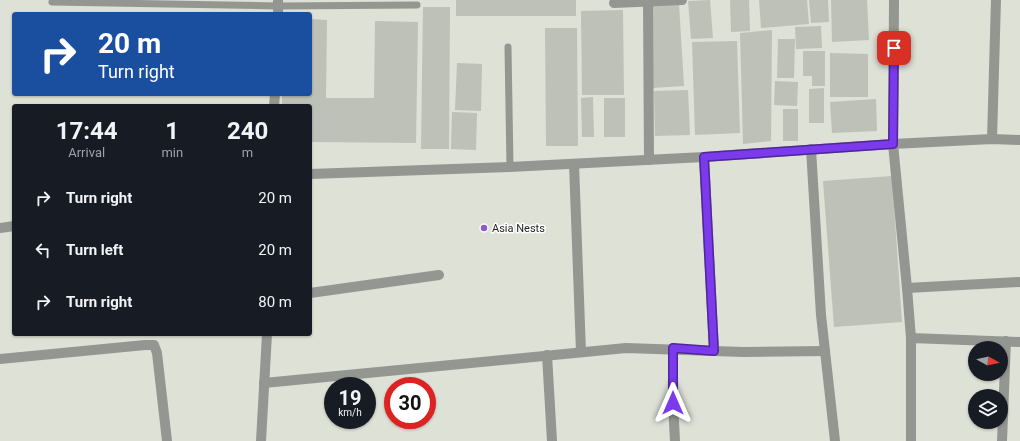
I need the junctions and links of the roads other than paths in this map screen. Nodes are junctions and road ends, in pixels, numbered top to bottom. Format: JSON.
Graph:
{"nodes":[{"id":1,"x":682,"y":0,"type":"edge"},
{"id":2,"x":894,"y":0,"type":"edge"},
{"id":3,"x":996,"y":0,"type":"edge"},
{"id":4,"x":52,"y":2,"type":"dead end"},
{"id":5,"x":648,"y":2,"type":"junction"},
{"id":6,"x":614,"y":3,"type":"dead end"},
{"id":7,"x":417,"y":5,"type":"dead end"},
{"id":8,"x":278,"y":7,"type":"edge"},
{"id":9,"x":508,"y":47,"type":"dead end"},
{"id":10,"x":992,"y":139,"type":"junction"},
{"id":11,"x":1020,"y":140,"type":"edge"},
{"id":12,"x":893,"y":144,"type":"junction"},
{"id":13,"x":811,"y":149,"type":"junction"},
{"id":14,"x":704,"y":157,"type":"junction"},
{"id":15,"x":649,"y":160,"type":"junction"},
{"id":16,"x":574,"y":164,"type":"junction"},
{"id":17,"x":510,"y":167,"type":"junction"},
{"id":18,"x":312,"y":174,"type":"edge"},
{"id":19,"x":12,"y":226,"type":"edge"},
{"id":20,"x":0,"y":228,"type":"edge"},
{"id":21,"x":439,"y":274,"type":"dead end"},
{"id":22,"x":1020,"y":282,"type":"edge"},
{"id":23,"x":907,"y":288,"type":"junction"},
{"id":24,"x":312,"y":293,"type":"edge"},
{"id":25,"x":267,"y":336,"type":"edge"},
{"id":26,"x":911,"y":338,"type":"junction"},
{"id":27,"x":1006,"y":341,"type":"edge"},
{"id":28,"x":1008,"y":341,"type":"edge"},
{"id":29,"x":1020,"y":342,"type":"edge"},
{"id":30,"x":673,"y":348,"type":"junction"},
{"id":31,"x":714,"y":351,"type":"junction"},
{"id":32,"x":826,"y":351,"type":"junction"},
{"id":33,"x":582,"y":352,"type":"junction"},
{"id":34,"x":548,"y":355,"type":"junction"},
{"id":35,"x":0,"y":359,"type":"edge"},
{"id":36,"x":1004,"y":381,"type":"edge"},
{"id":37,"x":264,"y":383,"type":"junction"},
{"id":38,"x":167,"y":441,"type":"edge"},
{"id":39,"x":261,"y":441,"type":"edge"},
{"id":40,"x":552,"y":441,"type":"edge"},
{"id":41,"x":675,"y":441,"type":"edge"},
{"id":42,"x":835,"y":441,"type":"edge"},
{"id":43,"x":911,"y":441,"type":"edge"},
{"id":44,"x":1002,"y":441,"type":"edge"}],
"edges":[{"from":1,"to":5,"type":"street"},
{"from":2,"to":12,"type":"street"},
{"from":3,"to":10,"type":"street"},
{"from":4,"to":8,"type":"lane"},
{"from":5,"to":6,"type":"street"},
{"from":5,"to":15,"type":"street"},
{"from":7,"to":8,"type":"lane"},
{"from":9,"to":17,"type":"lane"},
{"from":10,"to":11,"type":"street"},
{"from":10,"to":12,"type":"street"},
{"from":12,"to":13,"type":"street"},
{"from":12,"to":23,"type":"street"},
{"from":13,"to":14,"type":"street"},
{"from":13,"to":32,"type":"street"},
{"from":14,"to":15,"type":"street"},
{"from":14,"to":31,"type":"street"},
{"from":15,"to":16,"type":"street"},
{"from":16,"to":17,"type":"street"},
{"from":16,"to":33,"type":"street"},
{"from":17,"to":18,"type":"street"},
{"from":19,"to":20,"type":"street"},
{"from":21,"to":24,"type":"street"},
{"from":22,"to":23,"type":"street"},
{"from":23,"to":26,"type":"street"},
{"from":25,"to":37,"type":"street"},
{"from":26,"to":27,"type":"street"},
{"from":26,"to":43,"type":"street"},
{"from":28,"to":29,"type":"street"},
{"from":30,"to":31,"type":"street"},
{"from":30,"to":33,"type":"street"},
{"from":30,"to":41,"type":"street"},
{"from":31,"to":32,"type":"street"},
{"from":32,"to":42,"type":"street"},
{"from":33,"to":34,"type":"street"},
{"from":34,"to":37,"type":"street"},
{"from":34,"to":40,"type":"street"},
{"from":35,"to":38,"type":"street"},
{"from":36,"to":44,"type":"street"},
{"from":37,"to":39,"type":"street"}]}
